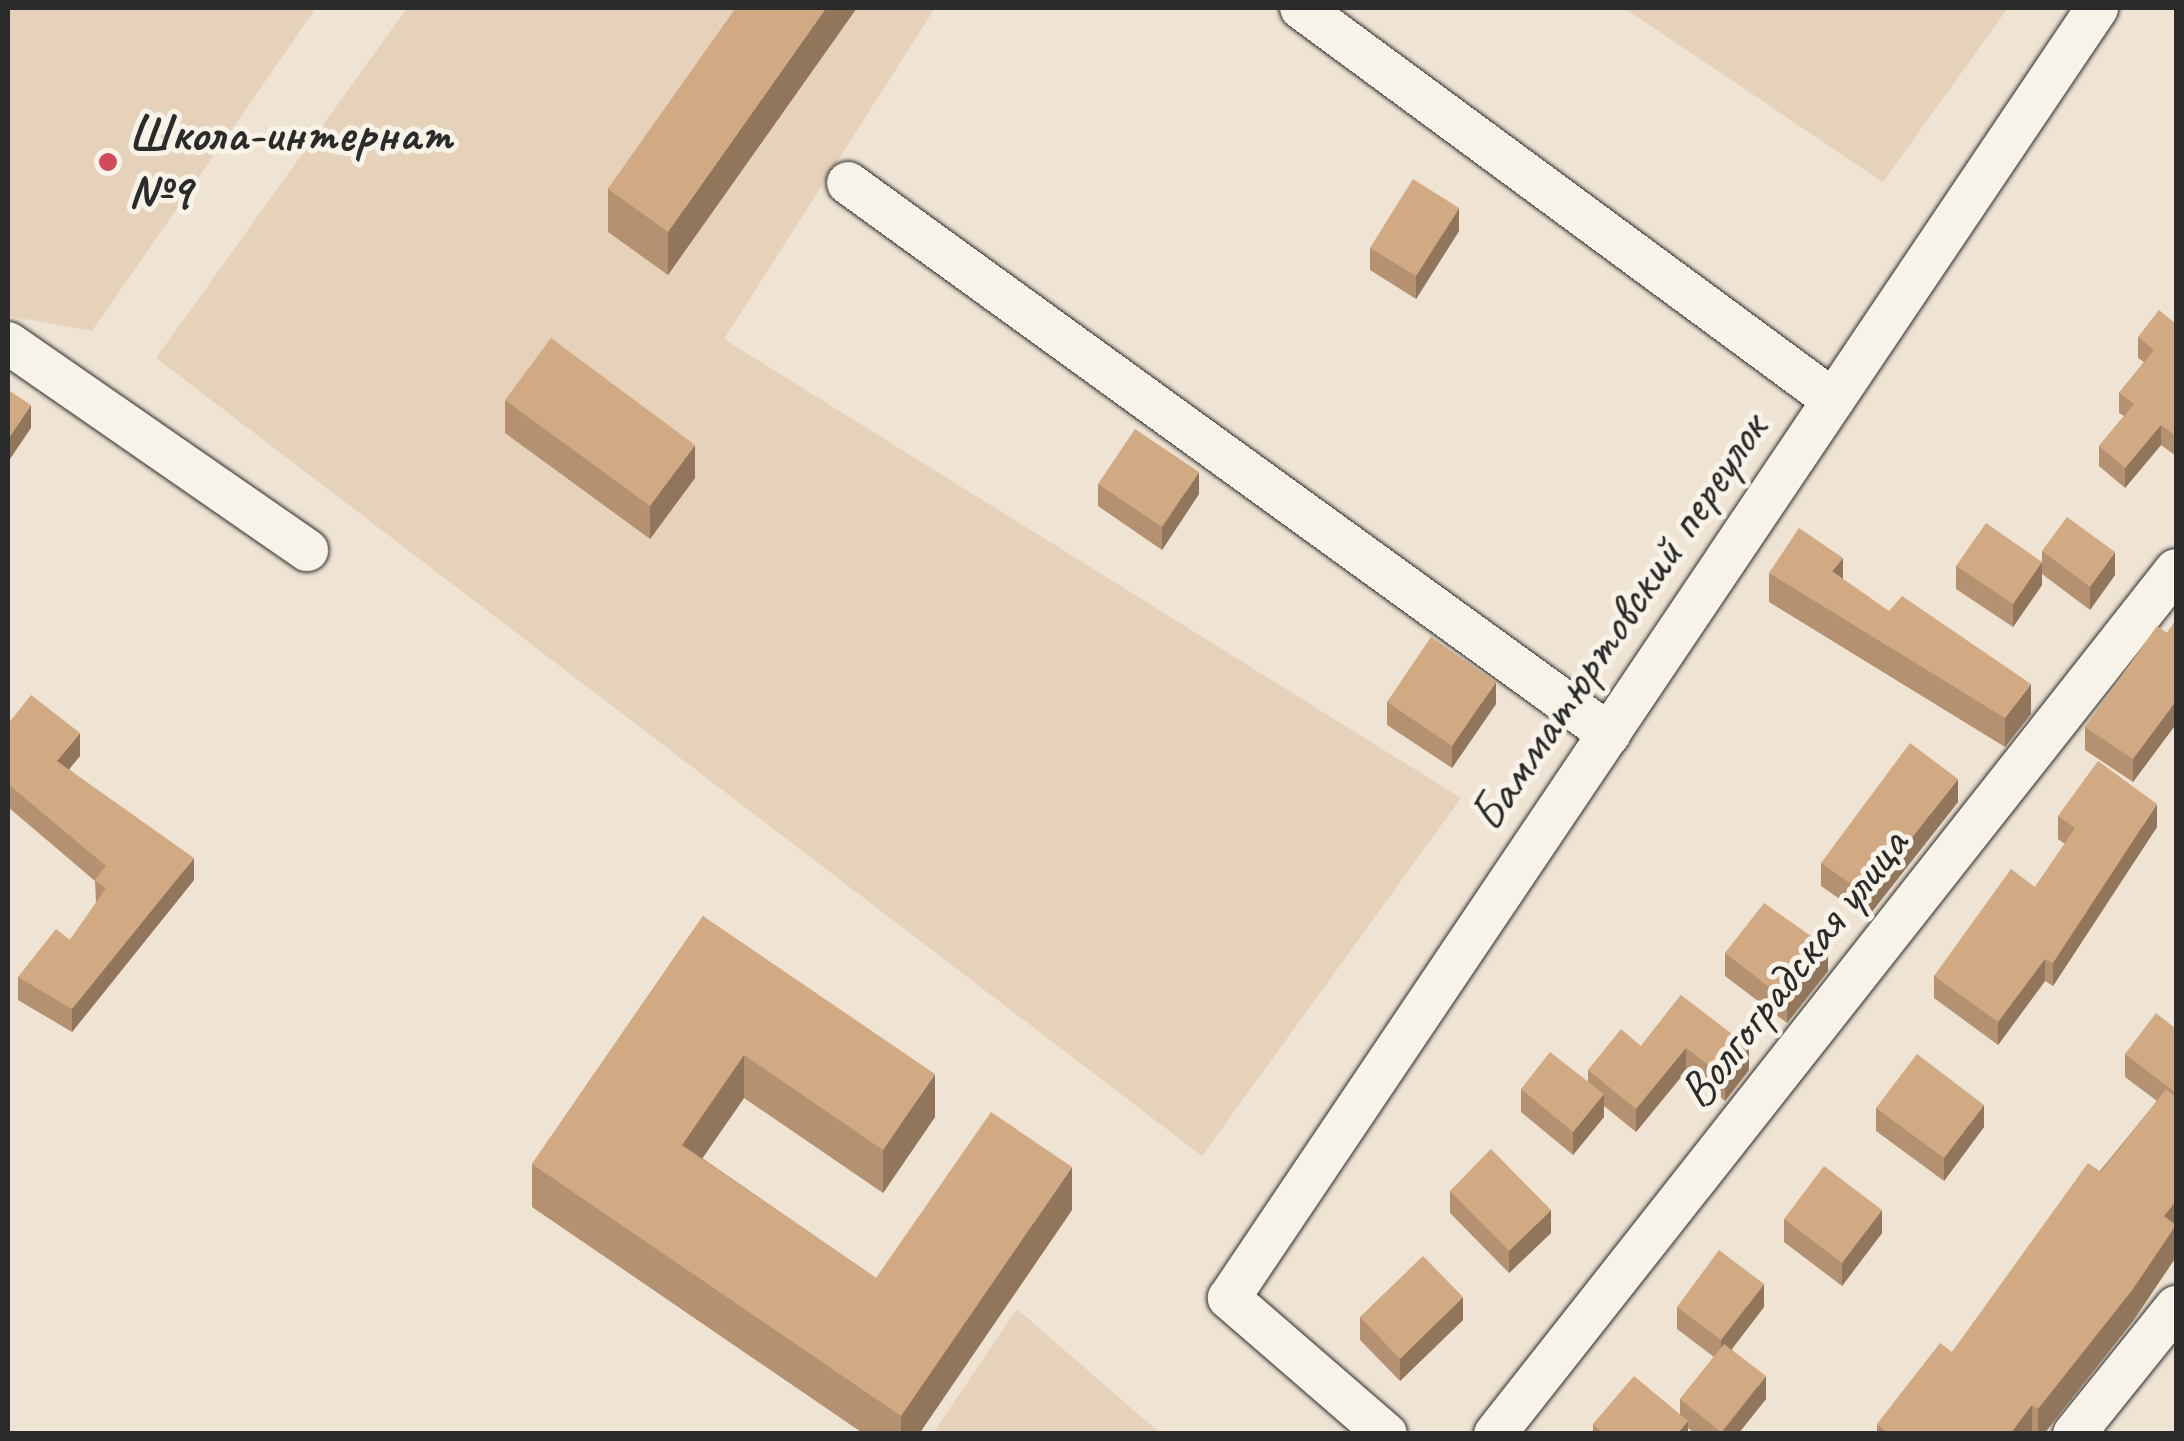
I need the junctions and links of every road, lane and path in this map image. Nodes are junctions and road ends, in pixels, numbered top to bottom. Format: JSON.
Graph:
{"nodes":[{"id":1,"x":1301,"y":8,"type":"edge"},
{"id":2,"x":2098,"y":8,"type":"edge"},
{"id":3,"x":848,"y":183,"type":"dead end"},
{"id":4,"x":8,"y":343,"type":"edge"},
{"id":5,"x":1833,"y":400,"type":"junction"},
{"id":6,"x":307,"y":550,"type":"dead end"},
{"id":7,"x":2176,"y":570,"type":"edge"},
{"id":8,"x":1609,"y":734,"type":"junction"},
{"id":9,"x":2176,"y":1307,"type":"edge"},
{"id":10,"x":1386,"y":1434,"type":"edge"},
{"id":11,"x":1495,"y":1434,"type":"edge"},
{"id":12,"x":2074,"y":1434,"type":"edge"}],
"edges":[{"from":1,"to":5,"type":"street"},
{"from":2,"to":5,"type":"street","name":"Бамматюртовский переулок"},
{"from":3,"to":8,"type":"street"},
{"from":4,"to":6,"type":"street"},
{"from":5,"to":8,"type":"street","name":"Бамматюртовский переулок"},
{"from":7,"to":11,"type":"street","name":"Волгоградская улица"},
{"from":8,"to":10,"type":"street","name":"Бамматюртовский переулок"},
{"from":9,"to":12,"type":"street"}]}
